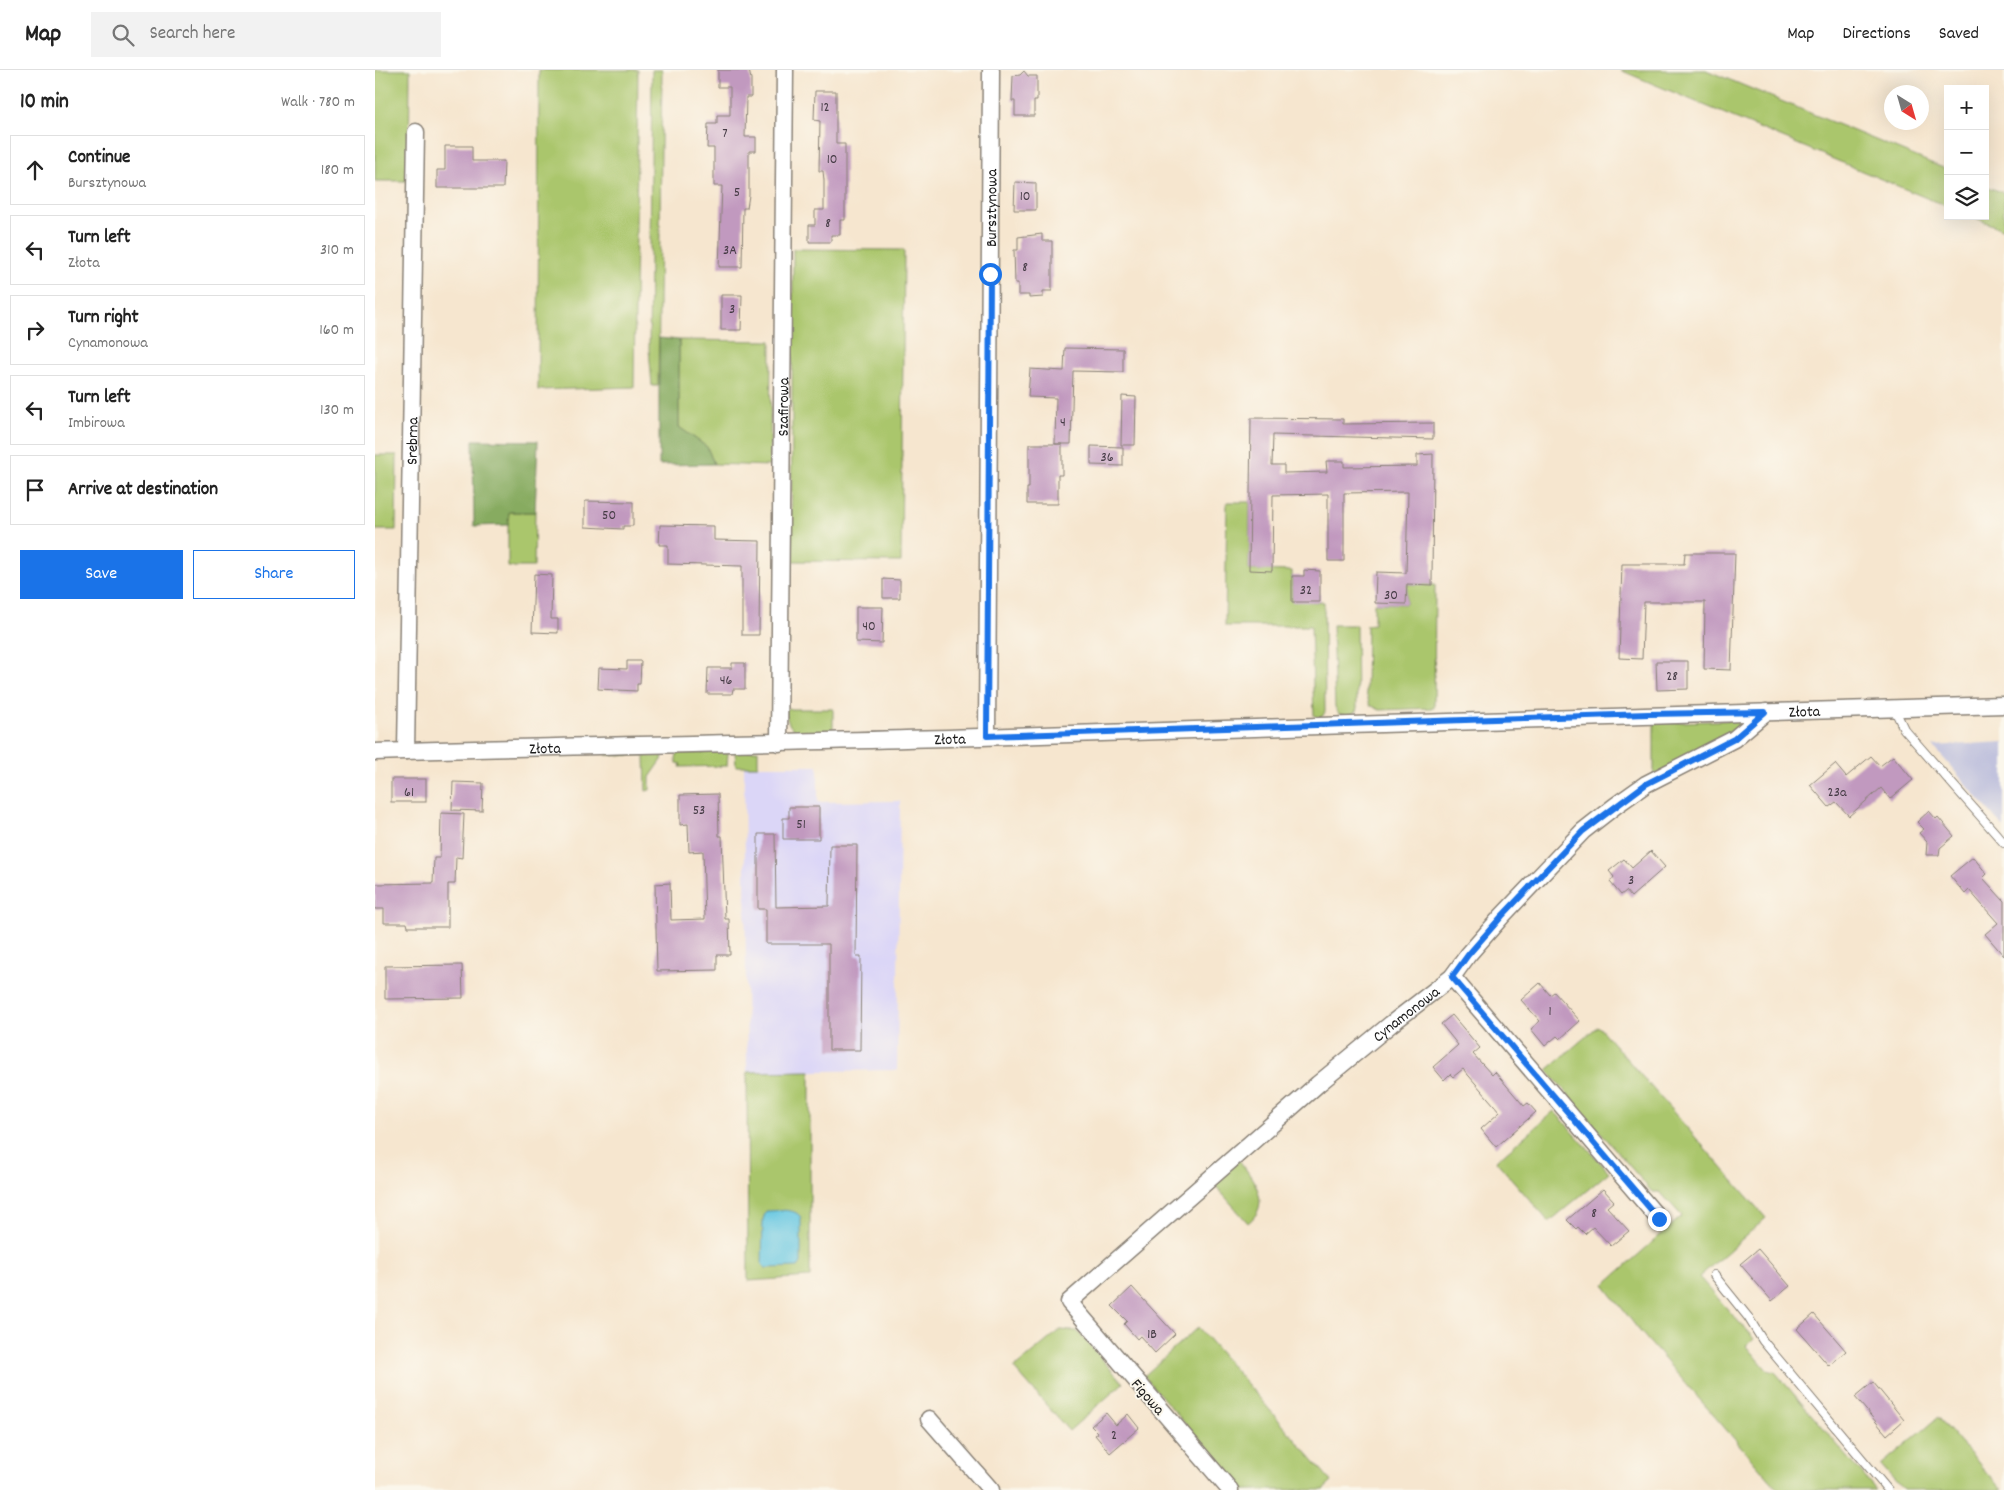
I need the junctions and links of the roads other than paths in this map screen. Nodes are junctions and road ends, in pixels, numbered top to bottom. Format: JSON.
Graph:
{"nodes":[{"id":1,"x":785,"y":70,"type":"edge"},
{"id":2,"x":991,"y":70,"type":"edge"},
{"id":3,"x":416,"y":132,"type":"dead end"},
{"id":4,"x":2004,"y":705,"type":"edge"},
{"id":5,"x":1894,"y":708,"type":"junction"},
{"id":6,"x":1765,"y":712,"type":"junction"},
{"id":7,"x":987,"y":736,"type":"junction"},
{"id":8,"x":779,"y":743,"type":"junction"},
{"id":9,"x":406,"y":751,"type":"junction"},
{"id":10,"x":375,"y":752,"type":"edge"},
{"id":11,"x":2004,"y":843,"type":"edge"},
{"id":12,"x":1452,"y":977,"type":"junction"},
{"id":13,"x":1659,"y":1219,"type":"dead end"},
{"id":14,"x":1715,"y":1275,"type":"dead end"},
{"id":15,"x":1069,"y":1302,"type":"joint"},
{"id":16,"x":929,"y":1419,"type":"dead end"},
{"id":17,"x":991,"y":1490,"type":"edge"},
{"id":18,"x":1230,"y":1490,"type":"edge"},
{"id":19,"x":1889,"y":1490,"type":"edge"}],
"edges":[{"from":1,"to":8,"type":"street","name":"Szafirowa"},
{"from":2,"to":7,"type":"street","name":"Bursztynowa"},
{"from":3,"to":9,"type":"street","name":"Srebrna"},
{"from":4,"to":5,"type":"street","name":"Złota"},
{"from":5,"to":6,"type":"street","name":"Złota"},
{"from":5,"to":11,"type":"lane"},
{"from":6,"to":7,"type":"street","name":"Złota"},
{"from":6,"to":12,"type":"street","name":"Cynamonowa"},
{"from":7,"to":8,"type":"street","name":"Złota"},
{"from":8,"to":9,"type":"street","name":"Złota"},
{"from":9,"to":10,"type":"street","name":"Złota"},
{"from":12,"to":13,"type":"street"},
{"from":12,"to":15,"type":"street","name":"Cynamonowa"},
{"from":14,"to":19,"type":"lane"},
{"from":15,"to":18,"type":"street","name":"Figowa"},
{"from":16,"to":17,"type":"street"}]}
